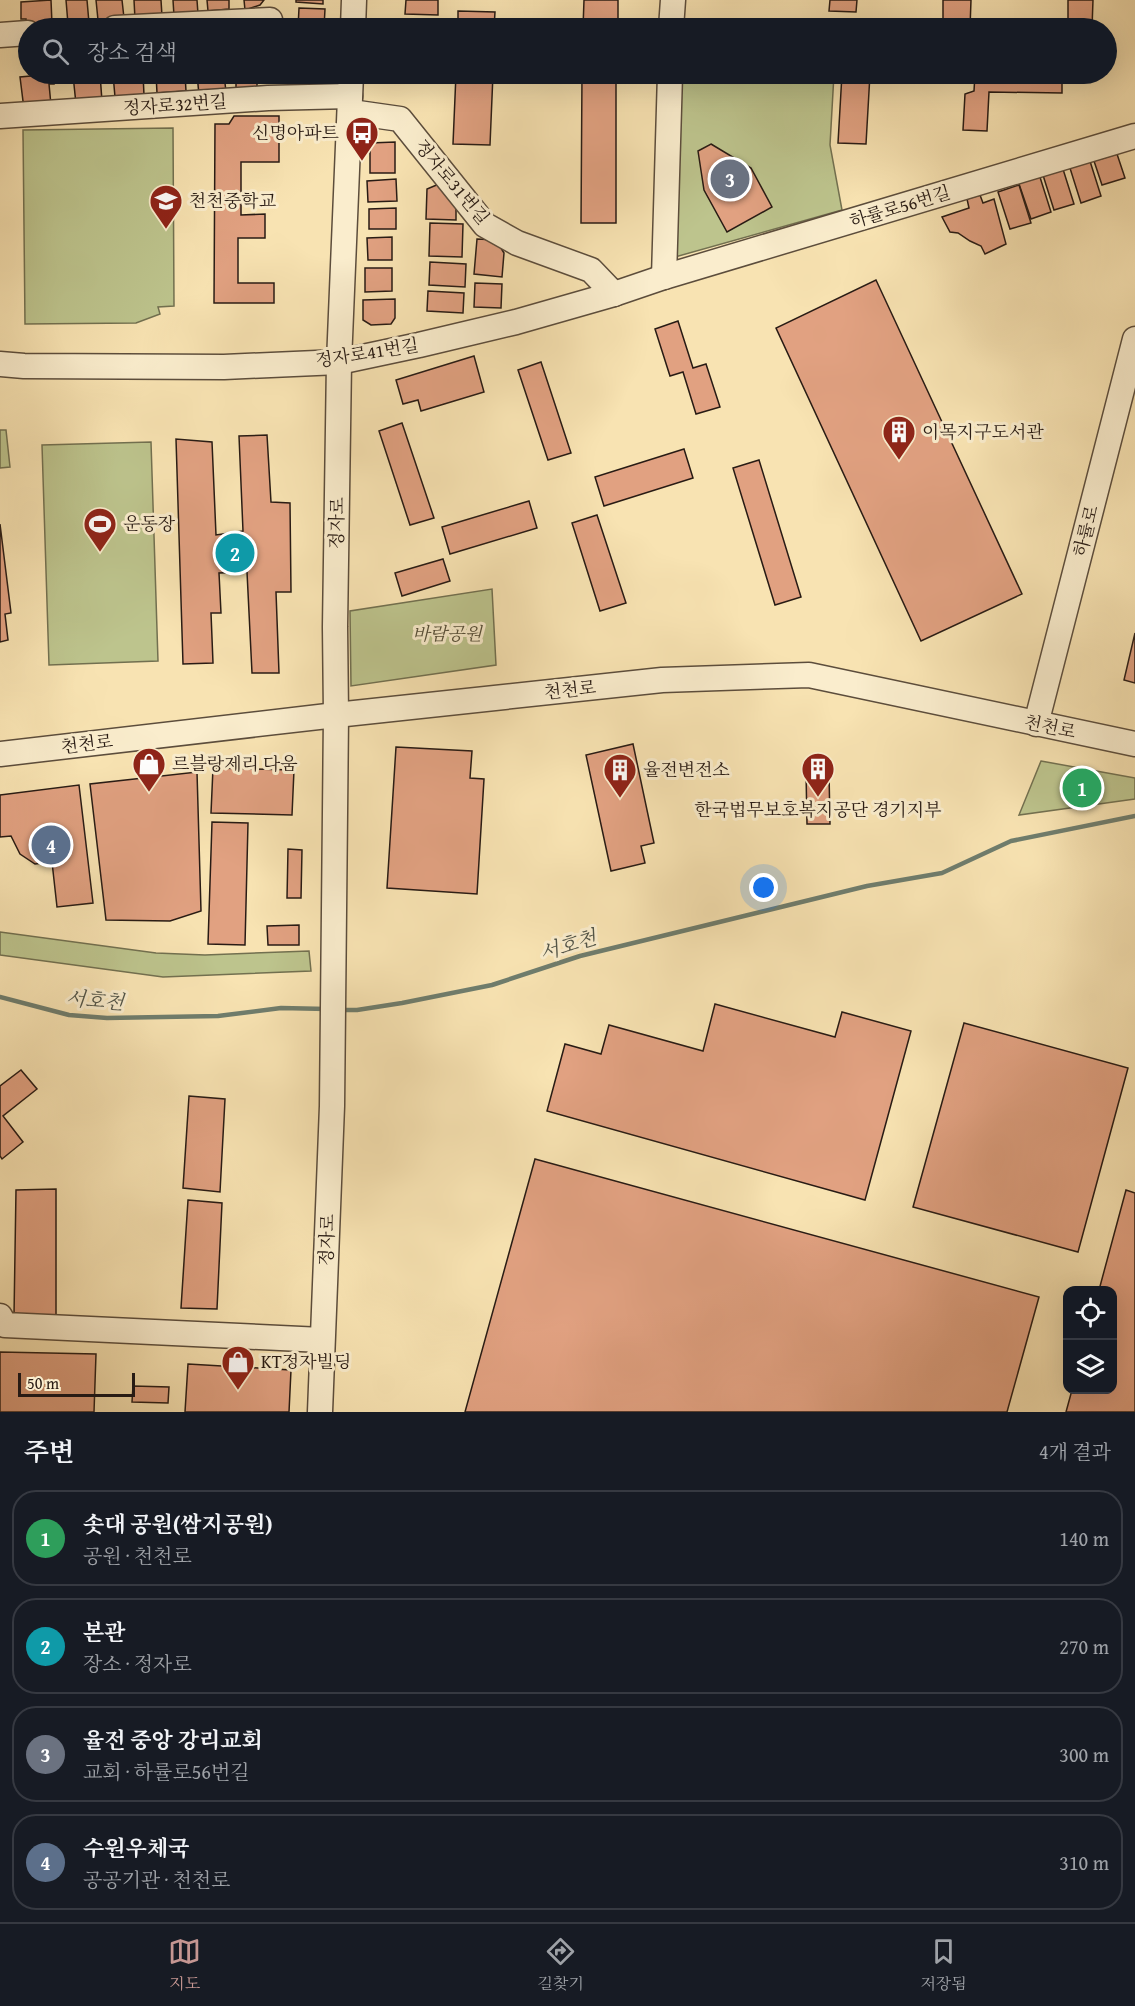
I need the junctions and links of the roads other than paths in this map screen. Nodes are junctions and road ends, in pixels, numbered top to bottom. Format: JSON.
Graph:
{"nodes":[{"id":1,"x":354,"y":0,"type":"edge"},
{"id":2,"x":673,"y":0,"type":"edge"},
{"id":3,"x":353,"y":18,"type":"edge"},
{"id":4,"x":672,"y":18,"type":"edge"},
{"id":5,"x":18,"y":34,"type":"edge"},
{"id":6,"x":0,"y":35,"type":"edge"},
{"id":7,"x":670,"y":84,"type":"edge"},
{"id":8,"x":350,"y":94,"type":"edge"},
{"id":9,"x":0,"y":116,"type":"edge"},
{"id":10,"x":1135,"y":136,"type":"edge"},
{"id":11,"x":664,"y":278,"type":"junction"},
{"id":12,"x":614,"y":294,"type":"junction"},
{"id":13,"x":1135,"y":339,"type":"edge"},
{"id":14,"x":339,"y":362,"type":"junction"},
{"id":15,"x":0,"y":364,"type":"edge"},
{"id":16,"x":336,"y":715,"type":"junction"},
{"id":17,"x":1036,"y":724,"type":"junction"},
{"id":18,"x":1135,"y":744,"type":"edge"},
{"id":19,"x":0,"y":754,"type":"edge"},
{"id":20,"x":0,"y":1316,"type":"edge"},
{"id":21,"x":322,"y":1340,"type":"junction"},
{"id":22,"x":320,"y":1412,"type":"edge"}],
"edges":[{"from":1,"to":3,"type":"street"},
{"from":2,"to":4,"type":"street"},
{"from":5,"to":6,"type":"street"},
{"from":7,"to":11,"type":"street"},
{"from":8,"to":9,"type":"street","name":"정자로32번길"},
{"from":8,"to":12,"type":"street","name":"정자로31번길"},
{"from":8,"to":14,"type":"street","name":"정자로"},
{"from":10,"to":11,"type":"street","name":"하률로56번길"},
{"from":11,"to":12,"type":"street","name":"정자로41번길"},
{"from":12,"to":14,"type":"street","name":"정자로41번길"},
{"from":13,"to":17,"type":"street","name":"하률로"},
{"from":14,"to":15,"type":"street","name":"정자로41번길"},
{"from":14,"to":16,"type":"street","name":"정자로"},
{"from":16,"to":17,"type":"street","name":"천천로"},
{"from":16,"to":19,"type":"street","name":"천천로"},
{"from":16,"to":21,"type":"street","name":"정자로"},
{"from":17,"to":18,"type":"street","name":"천천로"},
{"from":20,"to":21,"type":"street"},
{"from":21,"to":22,"type":"street","name":"정자로"}]}
